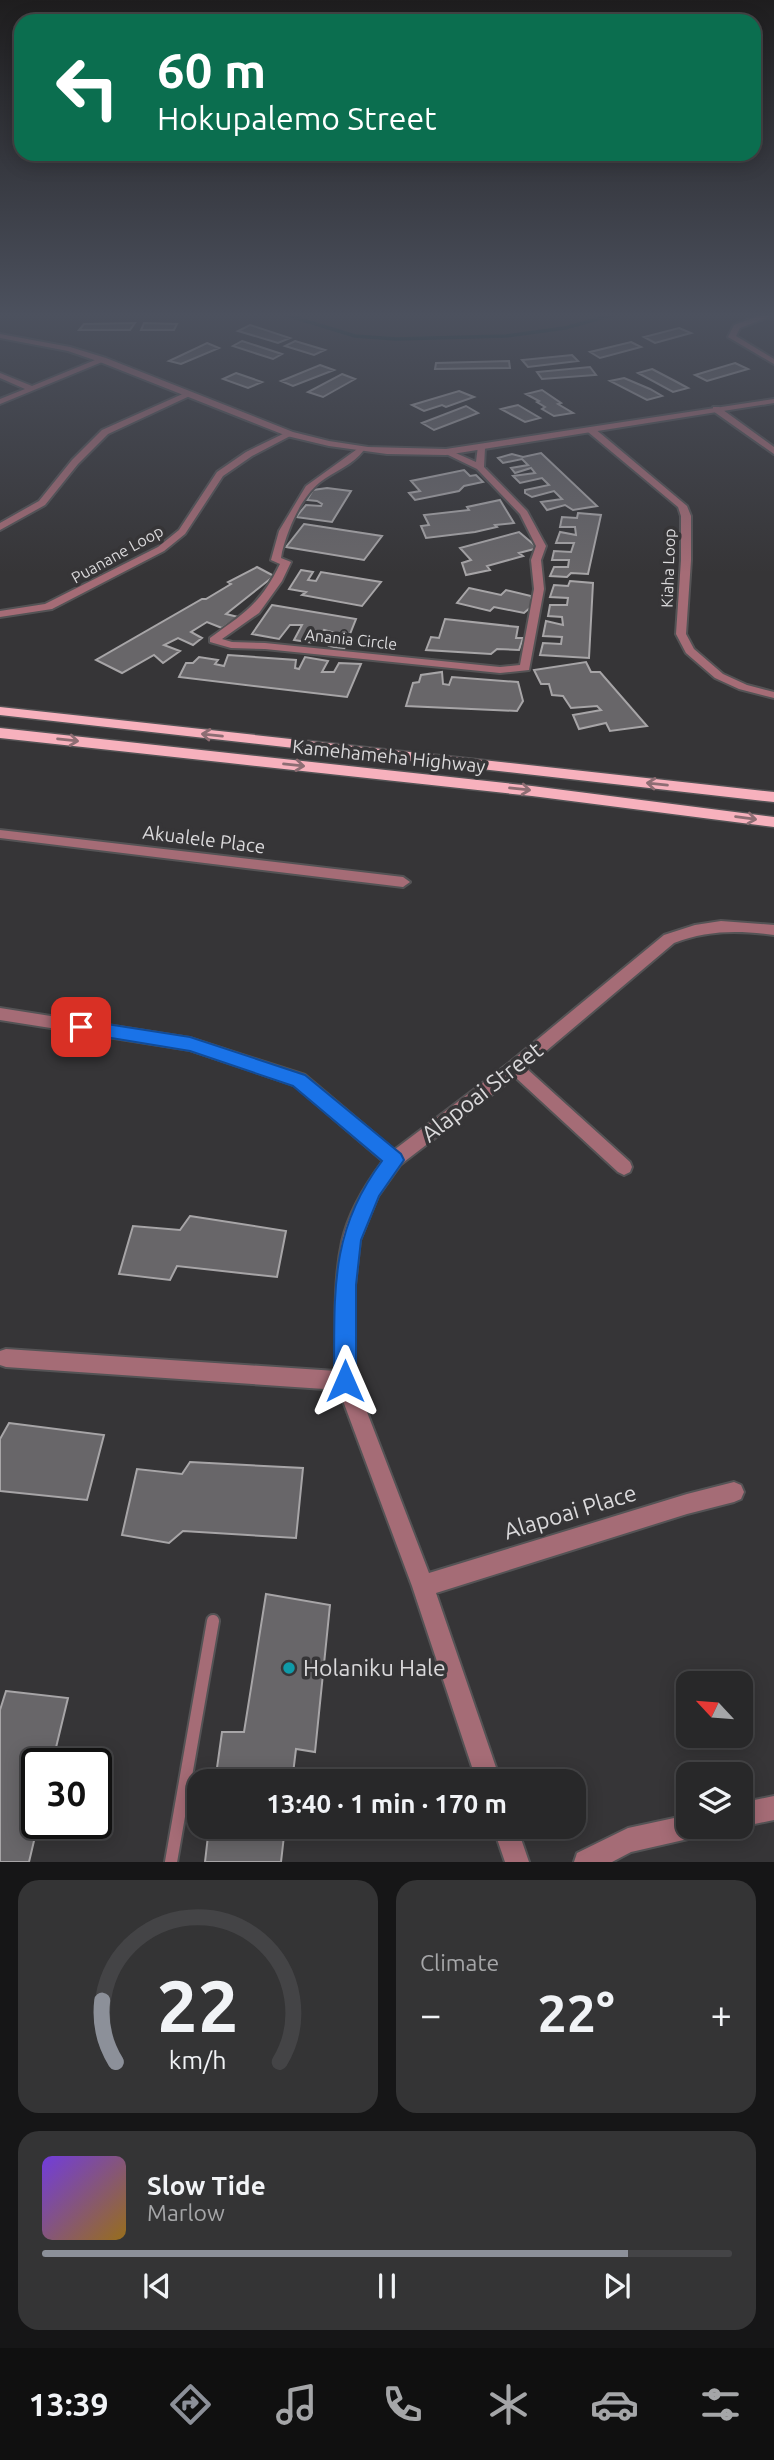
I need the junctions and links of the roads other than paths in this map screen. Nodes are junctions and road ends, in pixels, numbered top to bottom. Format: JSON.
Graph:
{"nodes":[{"id":1,"x":177,"y":400,"type":"edge"},
{"id":2,"x":205,"y":400,"type":"edge"},
{"id":3,"x":774,"y":401,"type":"edge"},
{"id":4,"x":716,"y":409,"type":"junction"},
{"id":5,"x":591,"y":430,"type":"junction"},
{"id":6,"x":290,"y":434,"type":"junction"},
{"id":7,"x":481,"y":448,"type":"junction"},
{"id":8,"x":360,"y":450,"type":"junction"},
{"id":9,"x":774,"y":451,"type":"edge"},
{"id":10,"x":446,"y":452,"type":"junction"},
{"id":11,"x":480,"y":467,"type":"junction"},
{"id":12,"x":0,"y":527,"type":"edge"},
{"id":13,"x":0,"y":614,"type":"edge"},
{"id":14,"x":774,"y":695,"type":"edge"},
{"id":15,"x":0,"y":712,"type":"edge"},
{"id":16,"x":0,"y":733,"type":"edge"},
{"id":17,"x":774,"y":797,"type":"edge"},
{"id":18,"x":774,"y":822,"type":"edge"},
{"id":19,"x":0,"y":834,"type":"edge"},
{"id":20,"x":403,"y":882,"type":"dead end"},
{"id":21,"x":774,"y":930,"type":"edge"},
{"id":22,"x":0,"y":1014,"type":"edge"},
{"id":23,"x":515,"y":1068,"type":"junction"},
{"id":24,"x":394,"y":1160,"type":"junction"},
{"id":25,"x":624,"y":1167,"type":"dead end"},
{"id":26,"x":6,"y":1359,"type":"dead end"},
{"id":27,"x":345,"y":1381,"type":"junction"},
{"id":28,"x":734,"y":1492,"type":"dead end"},
{"id":29,"x":423,"y":1586,"type":"junction"},
{"id":30,"x":213,"y":1621,"type":"dead end"},
{"id":31,"x":485,"y":1769,"type":"edge"},
{"id":32,"x":774,"y":1808,"type":"edge"},
{"id":33,"x":753,"y":1812,"type":"edge"},
{"id":34,"x":676,"y":1830,"type":"edge"},
{"id":35,"x":509,"y":1839,"type":"edge"},
{"id":36,"x":171,"y":1861,"type":"edge"},
{"id":37,"x":517,"y":1861,"type":"edge"},
{"id":38,"x":586,"y":1861,"type":"edge"}],
"edges":[{"from":1,"to":12,"type":"street"},
{"from":2,"to":6,"type":"street"},
{"from":3,"to":4,"type":"street"},
{"from":4,"to":5,"type":"street"},
{"from":4,"to":9,"type":"street"},
{"from":5,"to":7,"type":"street"},
{"from":5,"to":14,"type":"street","name":"Kiaha Loop"},
{"from":6,"to":8,"type":"street"},
{"from":6,"to":13,"type":"street","name":"Puanane Loop"},
{"from":7,"to":10,"type":"street"},
{"from":7,"to":11,"type":"street"},
{"from":8,"to":10,"type":"street"},
{"from":8,"to":11,"type":"street","name":"Anania Circle"},
{"from":10,"to":11,"type":"street","name":"Anania Circle"},
{"from":17,"to":15,"type":"main road","name":"Kamehameha Highway","one_way":true},
{"from":16,"to":18,"type":"main road","name":"Kamehameha Highway","one_way":true},
{"from":19,"to":20,"type":"street","name":"Akualele Place"},
{"from":21,"to":23,"type":"street","name":"Alapoai Street"},
{"from":22,"to":24,"type":"street"},
{"from":23,"to":24,"type":"street","name":"Alapoai Street"},
{"from":23,"to":25,"type":"street"},
{"from":24,"to":27,"type":"street","name":"Alapoai Street"},
{"from":26,"to":27,"type":"street"},
{"from":27,"to":29,"type":"street","name":"Alapoai Street"},
{"from":28,"to":29,"type":"street","name":"Alapoai Place"},
{"from":29,"to":31,"type":"street","name":"Alapoai Street"},
{"from":30,"to":36,"type":"lane"},
{"from":32,"to":33,"type":"street"},
{"from":34,"to":38,"type":"street"},
{"from":35,"to":37,"type":"street"}]}
